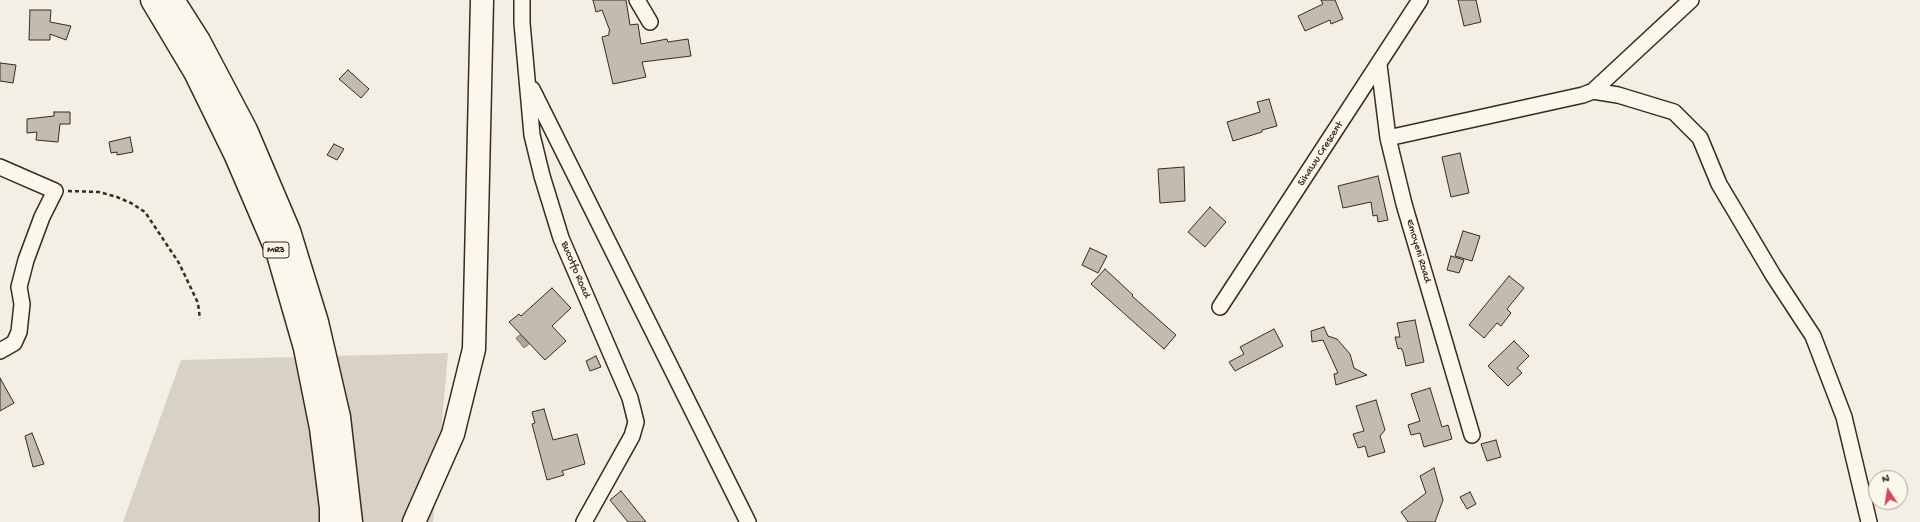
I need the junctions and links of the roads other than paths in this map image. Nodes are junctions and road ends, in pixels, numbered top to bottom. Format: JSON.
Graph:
{"nodes":[{"id":1,"x":152,"y":0,"type":"edge"},
{"id":2,"x":173,"y":0,"type":"edge"},
{"id":3,"x":482,"y":0,"type":"edge"},
{"id":4,"x":522,"y":0,"type":"edge"},
{"id":5,"x":637,"y":0,"type":"edge"},
{"id":6,"x":1420,"y":0,"type":"edge"},
{"id":7,"x":1691,"y":0,"type":"edge"},
{"id":8,"x":650,"y":22,"type":"dead end"},
{"id":9,"x":1379,"y":65,"type":"junction"},
{"id":10,"x":528,"y":82,"type":"junction"},
{"id":11,"x":1593,"y":90,"type":"junction"},
{"id":12,"x":1388,"y":138,"type":"junction"},
{"id":13,"x":0,"y":167,"type":"edge"},
{"id":14,"x":1220,"y":307,"type":"dead end"},
{"id":15,"x":0,"y":351,"type":"edge"},
{"id":16,"x":1472,"y":435,"type":"dead end"},
{"id":17,"x":331,"y":522,"type":"edge"},
{"id":18,"x":351,"y":522,"type":"edge"},
{"id":19,"x":414,"y":522,"type":"edge"},
{"id":20,"x":584,"y":522,"type":"edge"},
{"id":21,"x":748,"y":522,"type":"edge"},
{"id":22,"x":1869,"y":522,"type":"edge"}],
"edges":[{"from":1,"to":17,"type":"highway","number":"MR3"},
{"from":2,"to":18,"type":"highway","number":"MR3"},
{"from":3,"to":19,"type":"highway"},
{"from":4,"to":10,"type":"street","name":"Bucotfo Road"},
{"from":5,"to":8,"type":"street"},
{"from":6,"to":9,"type":"street","name":"Sihawu Crescent"},
{"from":7,"to":11,"type":"street"},
{"from":9,"to":12,"type":"street","name":"Emoyeni Road"},
{"from":9,"to":14,"type":"street","name":"Sihawu Crescent"},
{"from":10,"to":20,"type":"street","name":"Bucotfo Road"},
{"from":10,"to":21,"type":"street"},
{"from":11,"to":12,"type":"street"},
{"from":11,"to":22,"type":"street"},
{"from":12,"to":16,"type":"street","name":"Emoyeni Road"},
{"from":13,"to":15,"type":"street"}]}
